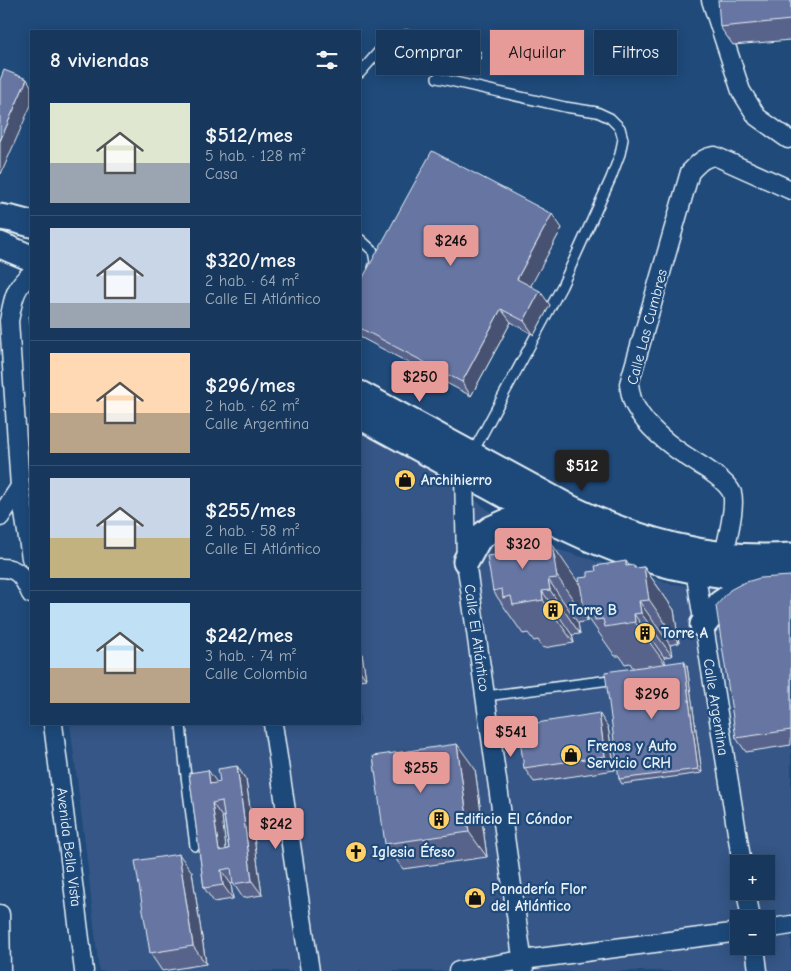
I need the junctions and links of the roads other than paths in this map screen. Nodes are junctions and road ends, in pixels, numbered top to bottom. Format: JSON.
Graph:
{"nodes":[{"id":1,"x":711,"y":0,"type":"edge"},
{"id":2,"x":376,"y":55,"type":"edge"},
{"id":3,"x":361,"y":72,"type":"edge"},
{"id":4,"x":437,"y":78,"type":"dead end"},
{"id":5,"x":788,"y":139,"type":"dead end"},
{"id":6,"x":791,"y":190,"type":"edge"},
{"id":7,"x":0,"y":217,"type":"edge"},
{"id":8,"x":30,"y":224,"type":"edge"},
{"id":9,"x":361,"y":240,"type":"edge"},
{"id":10,"x":30,"y":241,"type":"edge"},
{"id":11,"x":1,"y":246,"type":"edge"},
{"id":12,"x":30,"y":258,"type":"edge"},
{"id":13,"x":30,"y":275,"type":"edge"},
{"id":14,"x":370,"y":276,"type":"edge"},
{"id":15,"x":4,"y":314,"type":"edge"},
{"id":16,"x":361,"y":395,"type":"edge"},
{"id":17,"x":361,"y":416,"type":"edge"},
{"id":18,"x":468,"y":463,"type":"junction"},
{"id":19,"x":20,"y":487,"type":"junction"},
{"id":20,"x":0,"y":517,"type":"edge"},
{"id":21,"x":551,"y":520,"type":"junction"},
{"id":22,"x":585,"y":526,"type":"junction"},
{"id":23,"x":30,"y":552,"type":"edge"},
{"id":24,"x":724,"y":554,"type":"junction"},
{"id":25,"x":697,"y":560,"type":"junction"},
{"id":26,"x":466,"y":561,"type":"junction"},
{"id":27,"x":0,"y":568,"type":"edge"},
{"id":28,"x":789,"y":569,"type":"edge"},
{"id":29,"x":30,"y":592,"type":"edge"},
{"id":30,"x":703,"y":625,"type":"junction"},
{"id":31,"x":624,"y":678,"type":"edge"},
{"id":32,"x":486,"y":696,"type":"junction"},
{"id":33,"x":53,"y":725,"type":"edge"},
{"id":34,"x":181,"y":725,"type":"edge"},
{"id":35,"x":273,"y":725,"type":"edge"},
{"id":36,"x":195,"y":846,"type":"edge"},
{"id":37,"x":741,"y":855,"type":"edge"},
{"id":38,"x":0,"y":914,"type":"edge"},
{"id":39,"x":791,"y":925,"type":"edge"},
{"id":40,"x":775,"y":928,"type":"edge"},
{"id":41,"x":730,"y":933,"type":"edge"},
{"id":42,"x":756,"y":955,"type":"edge"},
{"id":43,"x":524,"y":966,"type":"edge"},
{"id":44,"x":1,"y":971,"type":"edge"},
{"id":45,"x":84,"y":971,"type":"edge"},
{"id":46,"x":310,"y":971,"type":"edge"},
{"id":47,"x":458,"y":971,"type":"edge"},
{"id":48,"x":758,"y":971,"type":"edge"}],
"edges":[{"from":1,"to":5,"type":"street"},
{"from":2,"to":3,"type":"lane"},
{"from":4,"to":18,"type":"lane"},
{"from":6,"to":24,"type":"street","name":"Calle Las Cumbres"},
{"from":7,"to":8,"type":"main road"},
{"from":9,"to":14,"type":"lane"},
{"from":10,"to":11,"type":"main road"},
{"from":11,"to":12,"type":"main road"},
{"from":13,"to":15,"type":"street"},
{"from":15,"to":19,"type":"street"},
{"from":16,"to":18,"type":"main road"},
{"from":17,"to":18,"type":"main road"},
{"from":18,"to":21,"type":"main road"},
{"from":18,"to":22,"type":"main road"},
{"from":18,"to":26,"type":"street","name":"Calle El Atlántico"},
{"from":19,"to":20,"type":"street"},
{"from":19,"to":23,"type":"street"},
{"from":21,"to":22,"type":"main road"},
{"from":21,"to":26,"type":"main road"},
{"from":22,"to":25,"type":"main road"},
{"from":24,"to":25,"type":"main road"},
{"from":24,"to":28,"type":"main road"},
{"from":25,"to":28,"type":"main road"},
{"from":25,"to":30,"type":"street","name":"Calle Argentina"},
{"from":26,"to":32,"type":"street","name":"Calle El Atlántico"},
{"from":27,"to":29,"type":"street"},
{"from":28,"to":30,"type":"main road"},
{"from":30,"to":37,"type":"street","name":"Calle Argentina"},
{"from":31,"to":32,"type":"lane"},
{"from":32,"to":43,"type":"street","name":"Calle El Atlántico"},
{"from":33,"to":45,"type":"street","name":"Avenida Bella Vista"},
{"from":34,"to":36,"type":"lane"},
{"from":35,"to":46,"type":"street"},
{"from":38,"to":44,"type":"street"},
{"from":39,"to":40,"type":"street"},
{"from":41,"to":43,"type":"street"},
{"from":42,"to":48,"type":"street"},
{"from":43,"to":47,"type":"street"}]}
